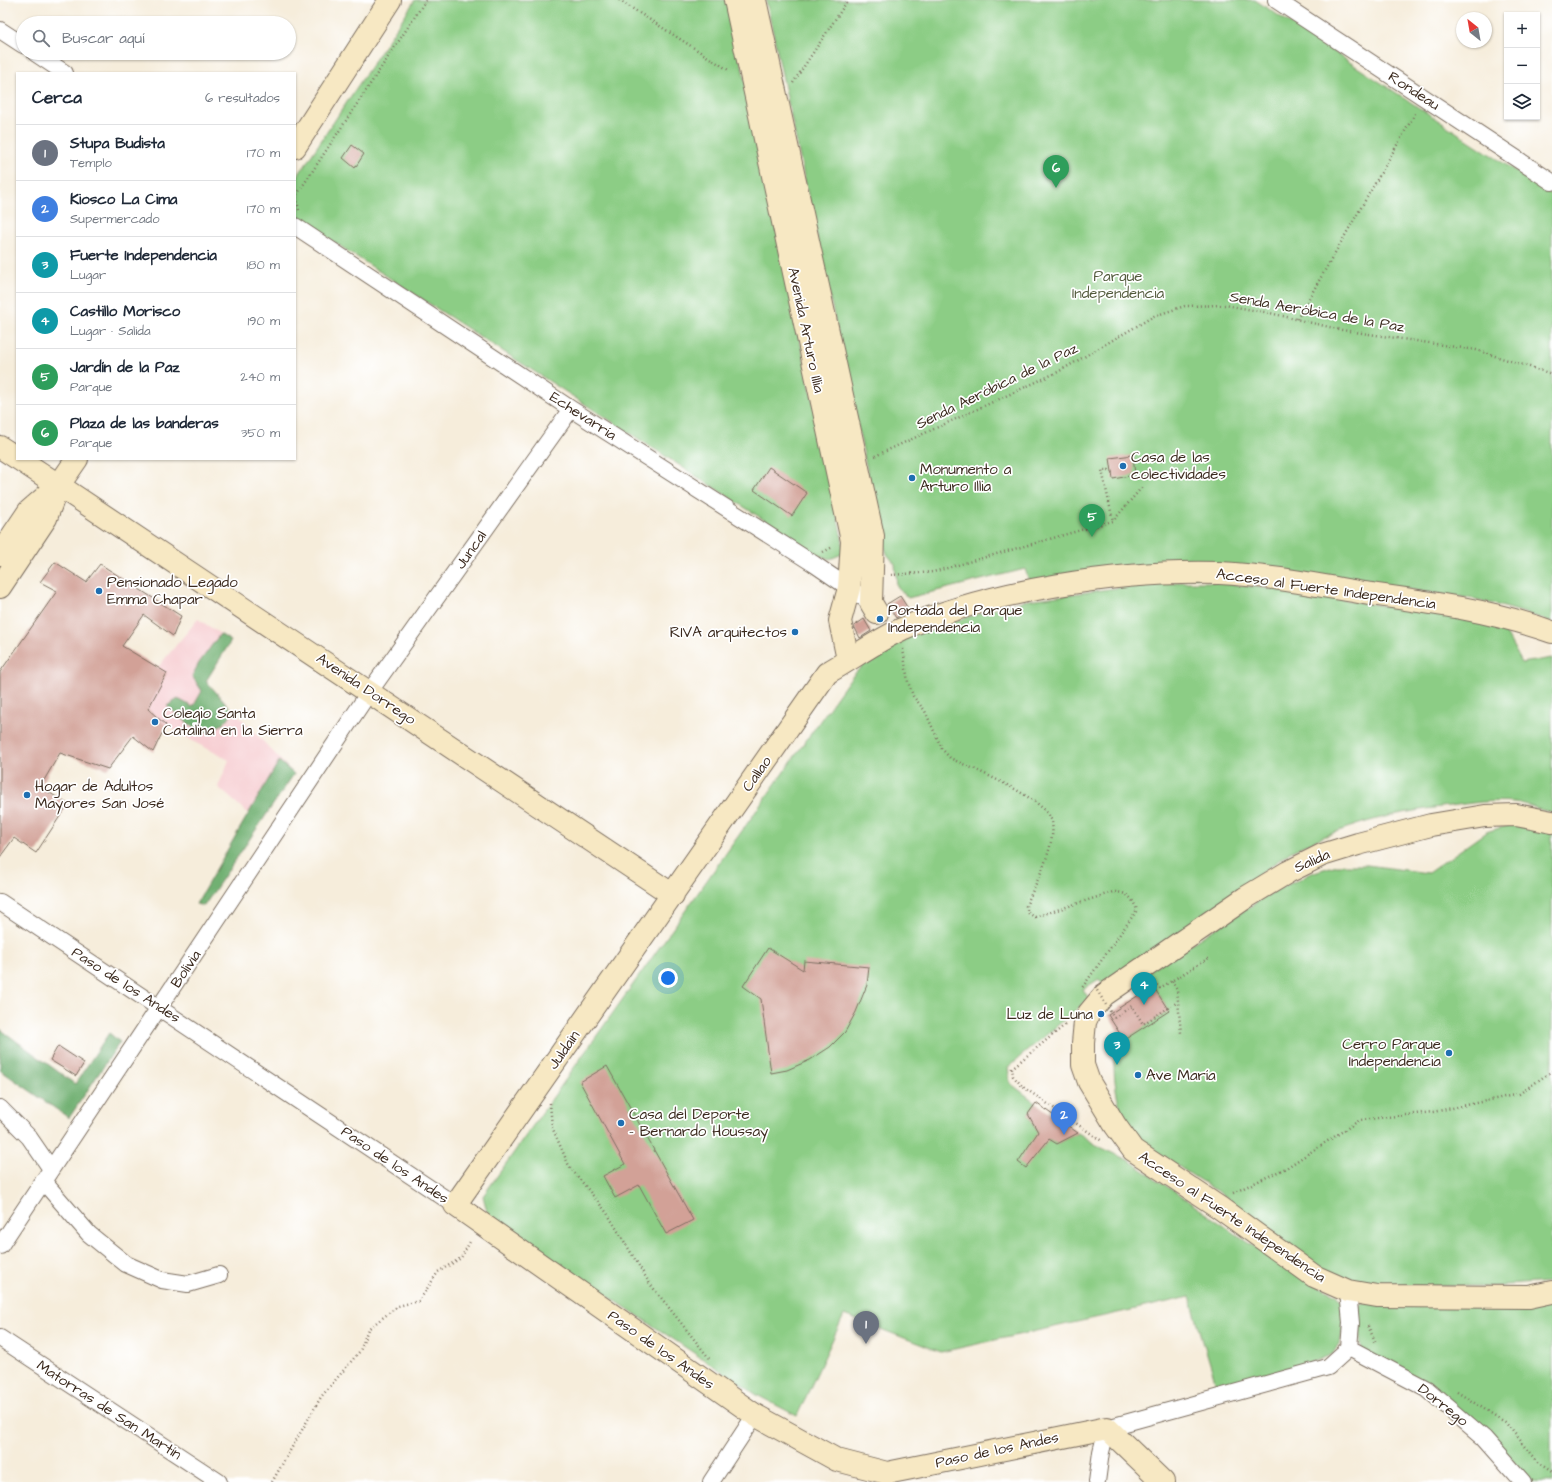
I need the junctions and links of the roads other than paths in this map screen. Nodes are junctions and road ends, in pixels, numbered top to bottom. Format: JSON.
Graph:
{"nodes":[{"id":1,"x":390,"y":0,"type":"edge"},
{"id":2,"x":735,"y":0,"type":"edge"},
{"id":3,"x":755,"y":0,"type":"edge"},
{"id":4,"x":1283,"y":2,"type":"edge"},
{"id":5,"x":0,"y":30,"type":"edge"},
{"id":6,"x":16,"y":40,"type":"edge"},
{"id":7,"x":46,"y":60,"type":"edge"},
{"id":8,"x":64,"y":72,"type":"edge"},
{"id":9,"x":296,"y":145,"type":"edge"},
{"id":10,"x":1552,"y":182,"type":"edge"},
{"id":11,"x":297,"y":219,"type":"edge"},
{"id":12,"x":572,"y":409,"type":"junction"},
{"id":13,"x":0,"y":447,"type":"edge"},
{"id":14,"x":16,"y":457,"type":"edge"},
{"id":15,"x":21,"y":460,"type":"edge"},
{"id":16,"x":76,"y":460,"type":"edge"},
{"id":17,"x":58,"y":485,"type":"junction"},
{"id":18,"x":0,"y":554,"type":"edge"},
{"id":19,"x":0,"y":587,"type":"edge"},
{"id":20,"x":849,"y":588,"type":"junction"},
{"id":21,"x":884,"y":621,"type":"junction"},
{"id":22,"x":1552,"y":632,"type":"edge"},
{"id":23,"x":848,"y":660,"type":"junction"},
{"id":24,"x":370,"y":691,"type":"junction"},
{"id":25,"x":1552,"y":822,"type":"edge"},
{"id":26,"x":673,"y":894,"type":"junction"},
{"id":27,"x":0,"y":902,"type":"edge"},
{"id":28,"x":1099,"y":991,"type":"joint"},
{"id":29,"x":160,"y":1007,"type":"junction"},
{"id":30,"x":0,"y":1108,"type":"edge"},
{"id":31,"x":47,"y":1175,"type":"junction"},
{"id":32,"x":455,"y":1206,"type":"junction"},
{"id":33,"x":0,"y":1246,"type":"edge"},
{"id":34,"x":219,"y":1275,"type":"dead end"},
{"id":35,"x":1348,"y":1291,"type":"junction"},
{"id":36,"x":1552,"y":1292,"type":"edge"},
{"id":37,"x":0,"y":1338,"type":"edge"},
{"id":38,"x":1349,"y":1348,"type":"junction"},
{"id":39,"x":755,"y":1415,"type":"junction"},
{"id":40,"x":1107,"y":1428,"type":"junction"},
{"id":41,"x":887,"y":1478,"type":"edge"},
{"id":42,"x":219,"y":1482,"type":"edge"},
{"id":43,"x":711,"y":1482,"type":"edge"},
{"id":44,"x":1096,"y":1482,"type":"edge"},
{"id":45,"x":1163,"y":1482,"type":"edge"},
{"id":46,"x":1523,"y":1482,"type":"edge"}],
"edges":[{"from":1,"to":9,"type":"street"},
{"from":2,"to":20,"type":"street","name":"Avenida Arturo Illia"},
{"from":3,"to":21,"type":"street","name":"Avenida Arturo Illia"},
{"from":4,"to":10,"type":"street","name":"Rondeau"},
{"from":5,"to":6,"type":"street"},
{"from":7,"to":8,"type":"street"},
{"from":11,"to":12,"type":"street","name":"Echevarría"},
{"from":12,"to":20,"type":"street","name":"Echevarría"},
{"from":12,"to":24,"type":"street","name":"Juncal"},
{"from":13,"to":14,"type":"street","name":"Avenida Dorrego"},
{"from":15,"to":17,"type":"street","name":"Avenida Dorrego"},
{"from":16,"to":17,"type":"street"},
{"from":17,"to":18,"type":"street"},
{"from":17,"to":19,"type":"street"},
{"from":17,"to":24,"type":"street","name":"Avenida Dorrego"},
{"from":20,"to":21,"type":"street","name":"Echevarría"},
{"from":20,"to":23,"type":"street","name":"Avenida Arturo Illia"},
{"from":21,"to":22,"type":"street","name":"Acceso al Fuerte Independencia"},
{"from":21,"to":23,"type":"street","name":"Acceso al Fuerte Independencia"},
{"from":23,"to":26,"type":"street","name":"Callao"},
{"from":24,"to":26,"type":"street","name":"Avenida Dorrego"},
{"from":24,"to":29,"type":"street","name":"Bolivia"},
{"from":25,"to":28,"type":"street","name":"Salida"},
{"from":26,"to":32,"type":"street","name":"Juldain"},
{"from":27,"to":29,"type":"street","name":"Paso de los Andes"},
{"from":28,"to":35,"type":"street","name":"Acceso al Fuerte Independencia"},
{"from":29,"to":31,"type":"street","name":"Bolivia"},
{"from":29,"to":32,"type":"street","name":"Paso de los Andes"},
{"from":30,"to":31,"type":"street"},
{"from":31,"to":33,"type":"street","name":"Bolivia"},
{"from":31,"to":34,"type":"street"},
{"from":32,"to":39,"type":"street","name":"Paso de los Andes"},
{"from":35,"to":36,"type":"street","name":"Acceso al Fuerte Independencia"},
{"from":35,"to":38,"type":"street"},
{"from":37,"to":42,"type":"street","name":"Matorras de San Martín"},
{"from":38,"to":40,"type":"street","name":"Paso de los Andes"},
{"from":38,"to":46,"type":"street","name":"Dorrego"},
{"from":39,"to":41,"type":"street","name":"Paso de los Andes"},
{"from":39,"to":43,"type":"street"},
{"from":40,"to":41,"type":"street","name":"Paso de los Andes"},
{"from":40,"to":44,"type":"street"},
{"from":40,"to":45,"type":"street"}]}
